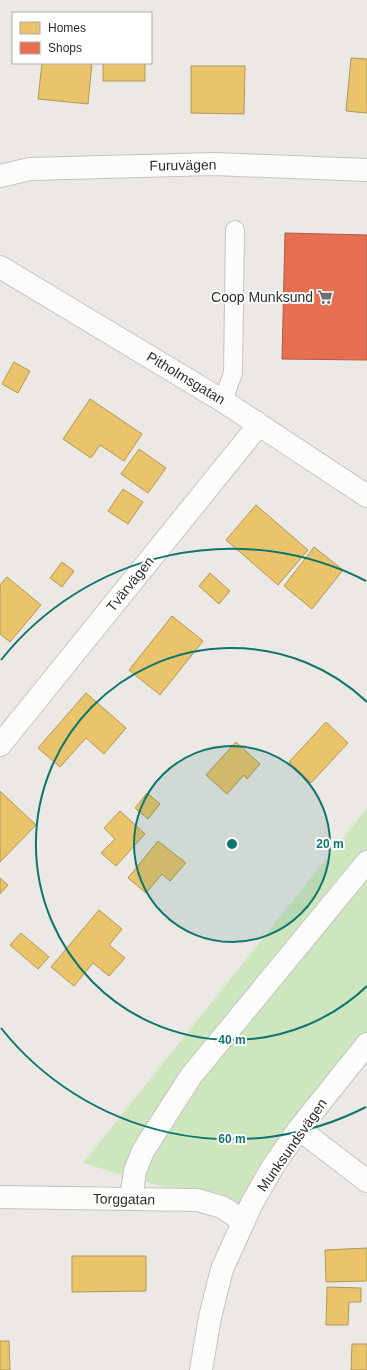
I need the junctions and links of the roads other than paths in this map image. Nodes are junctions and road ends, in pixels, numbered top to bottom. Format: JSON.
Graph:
{"nodes":[{"id":1,"x":367,"y":170,"type":"edge"},
{"id":2,"x":0,"y":176,"type":"edge"},
{"id":3,"x":235,"y":230,"type":"dead end"},
{"id":4,"x":0,"y":267,"type":"edge"},
{"id":5,"x":223,"y":400,"type":"junction"},
{"id":6,"x":256,"y":422,"type":"junction"},
{"id":7,"x":367,"y":496,"type":"edge"},
{"id":8,"x":0,"y":745,"type":"edge"},
{"id":9,"x":367,"y":862,"type":"edge"},
{"id":10,"x":367,"y":1044,"type":"edge"},
{"id":11,"x":299,"y":1129,"type":"junction"},
{"id":12,"x":367,"y":1181,"type":"edge"},
{"id":13,"x":0,"y":1197,"type":"edge"},
{"id":14,"x":131,"y":1199,"type":"junction"},
{"id":15,"x":243,"y":1221,"type":"junction"},
{"id":16,"x":201,"y":1370,"type":"edge"}],
"edges":[{"from":1,"to":2,"type":"street","name":"Furuvägen"},
{"from":3,"to":5,"type":"lane"},
{"from":4,"to":5,"type":"street","name":"Pitholmsgatan"},
{"from":5,"to":6,"type":"street","name":"Pitholmsgatan"},
{"from":6,"to":7,"type":"street","name":"Pitholmsgatan"},
{"from":6,"to":8,"type":"street","name":"Tvärvägen"},
{"from":9,"to":14,"type":"street"},
{"from":10,"to":11,"type":"street","name":"Munksundsvägen"},
{"from":11,"to":12,"type":"street"},
{"from":11,"to":15,"type":"street","name":"Munksundsvägen"},
{"from":13,"to":14,"type":"street","name":"Torggatan"},
{"from":14,"to":15,"type":"street","name":"Torggatan"},
{"from":15,"to":16,"type":"street","name":"Munksundsvägen"}]}
